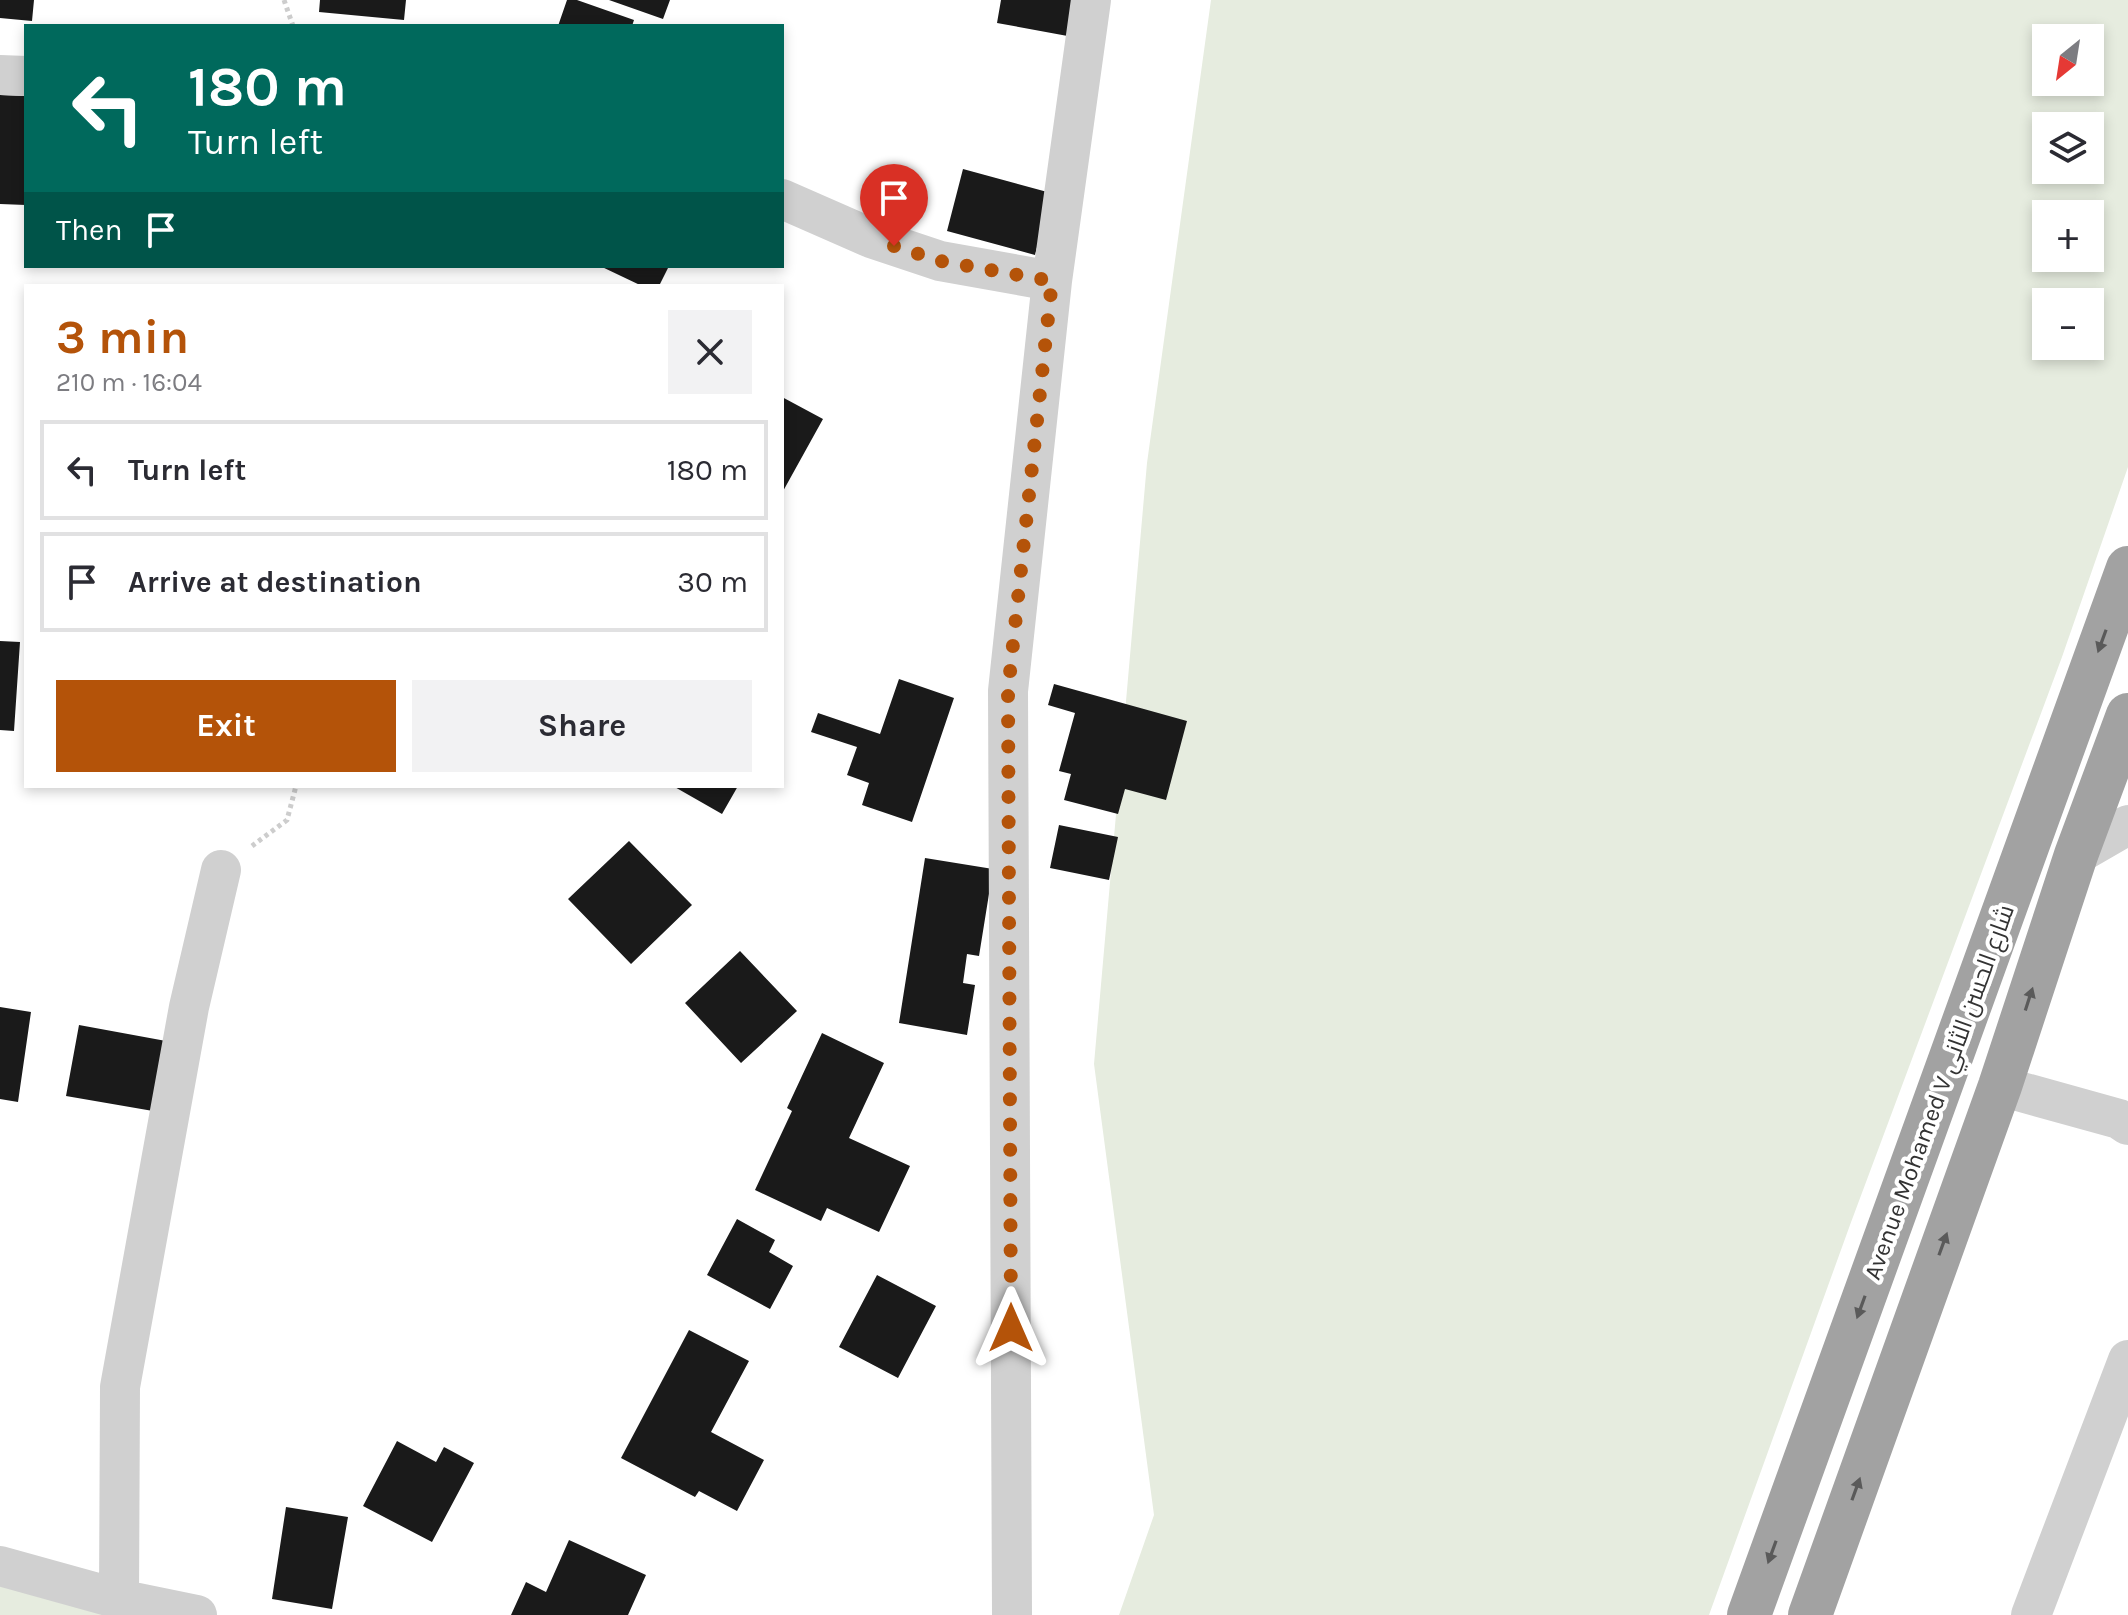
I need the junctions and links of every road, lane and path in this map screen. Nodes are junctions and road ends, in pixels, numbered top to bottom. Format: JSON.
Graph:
{"nodes":[{"id":1,"x":284,"y":0,"type":"edge"},
{"id":2,"x":1091,"y":0,"type":"edge"},
{"id":3,"x":292,"y":24,"type":"edge"},
{"id":4,"x":0,"y":75,"type":"edge"},
{"id":5,"x":24,"y":76,"type":"edge"},
{"id":6,"x":784,"y":200,"type":"edge"},
{"id":7,"x":1052,"y":281,"type":"junction"},
{"id":8,"x":2128,"y":568,"type":"edge"},
{"id":9,"x":2128,"y":715,"type":"edge"},
{"id":10,"x":295,"y":788,"type":"edge"},
{"id":11,"x":2128,"y":825,"type":"edge"},
{"id":12,"x":2076,"y":855,"type":"junction"},
{"id":13,"x":221,"y":870,"type":"joint"},
{"id":14,"x":2000,"y":1086,"type":"junction"},
{"id":15,"x":2128,"y":1125,"type":"edge"},
{"id":16,"x":2128,"y":1360,"type":"edge"},
{"id":17,"x":0,"y":1566,"type":"edge"},
{"id":18,"x":119,"y":1599,"type":"junction"},
{"id":19,"x":197,"y":1615,"type":"edge"},
{"id":20,"x":1012,"y":1615,"type":"edge"},
{"id":21,"x":1749,"y":1615,"type":"edge"},
{"id":22,"x":1810,"y":1615,"type":"edge"},
{"id":23,"x":2031,"y":1615,"type":"edge"}],
"edges":[{"from":1,"to":3,"type":"path"},
{"from":2,"to":7,"type":"street"},
{"from":4,"to":5,"type":"street"},
{"from":6,"to":7,"type":"street"},
{"from":7,"to":20,"type":"street"},
{"from":8,"to":21,"type":"highway","name":"Avenue Mohamed V شارع الحسن الثاني","one_way":true},
{"from":9,"to":12,"type":"highway","name":"Avenue Mohamed V شارع الحسن الثاني"},
{"from":10,"to":13,"type":"path"},
{"from":11,"to":12,"type":"street"},
{"from":14,"to":12,"type":"highway","name":"Avenue Mohamed V شارع الحسن الثاني","one_way":true},
{"from":13,"to":18,"type":"street"},
{"from":14,"to":15,"type":"street"},
{"from":22,"to":14,"type":"highway","name":"Avenue Mohamed V شارع الحسن الثاني","one_way":true},
{"from":16,"to":23,"type":"street"},
{"from":17,"to":18,"type":"street"},
{"from":18,"to":19,"type":"street"}]}
